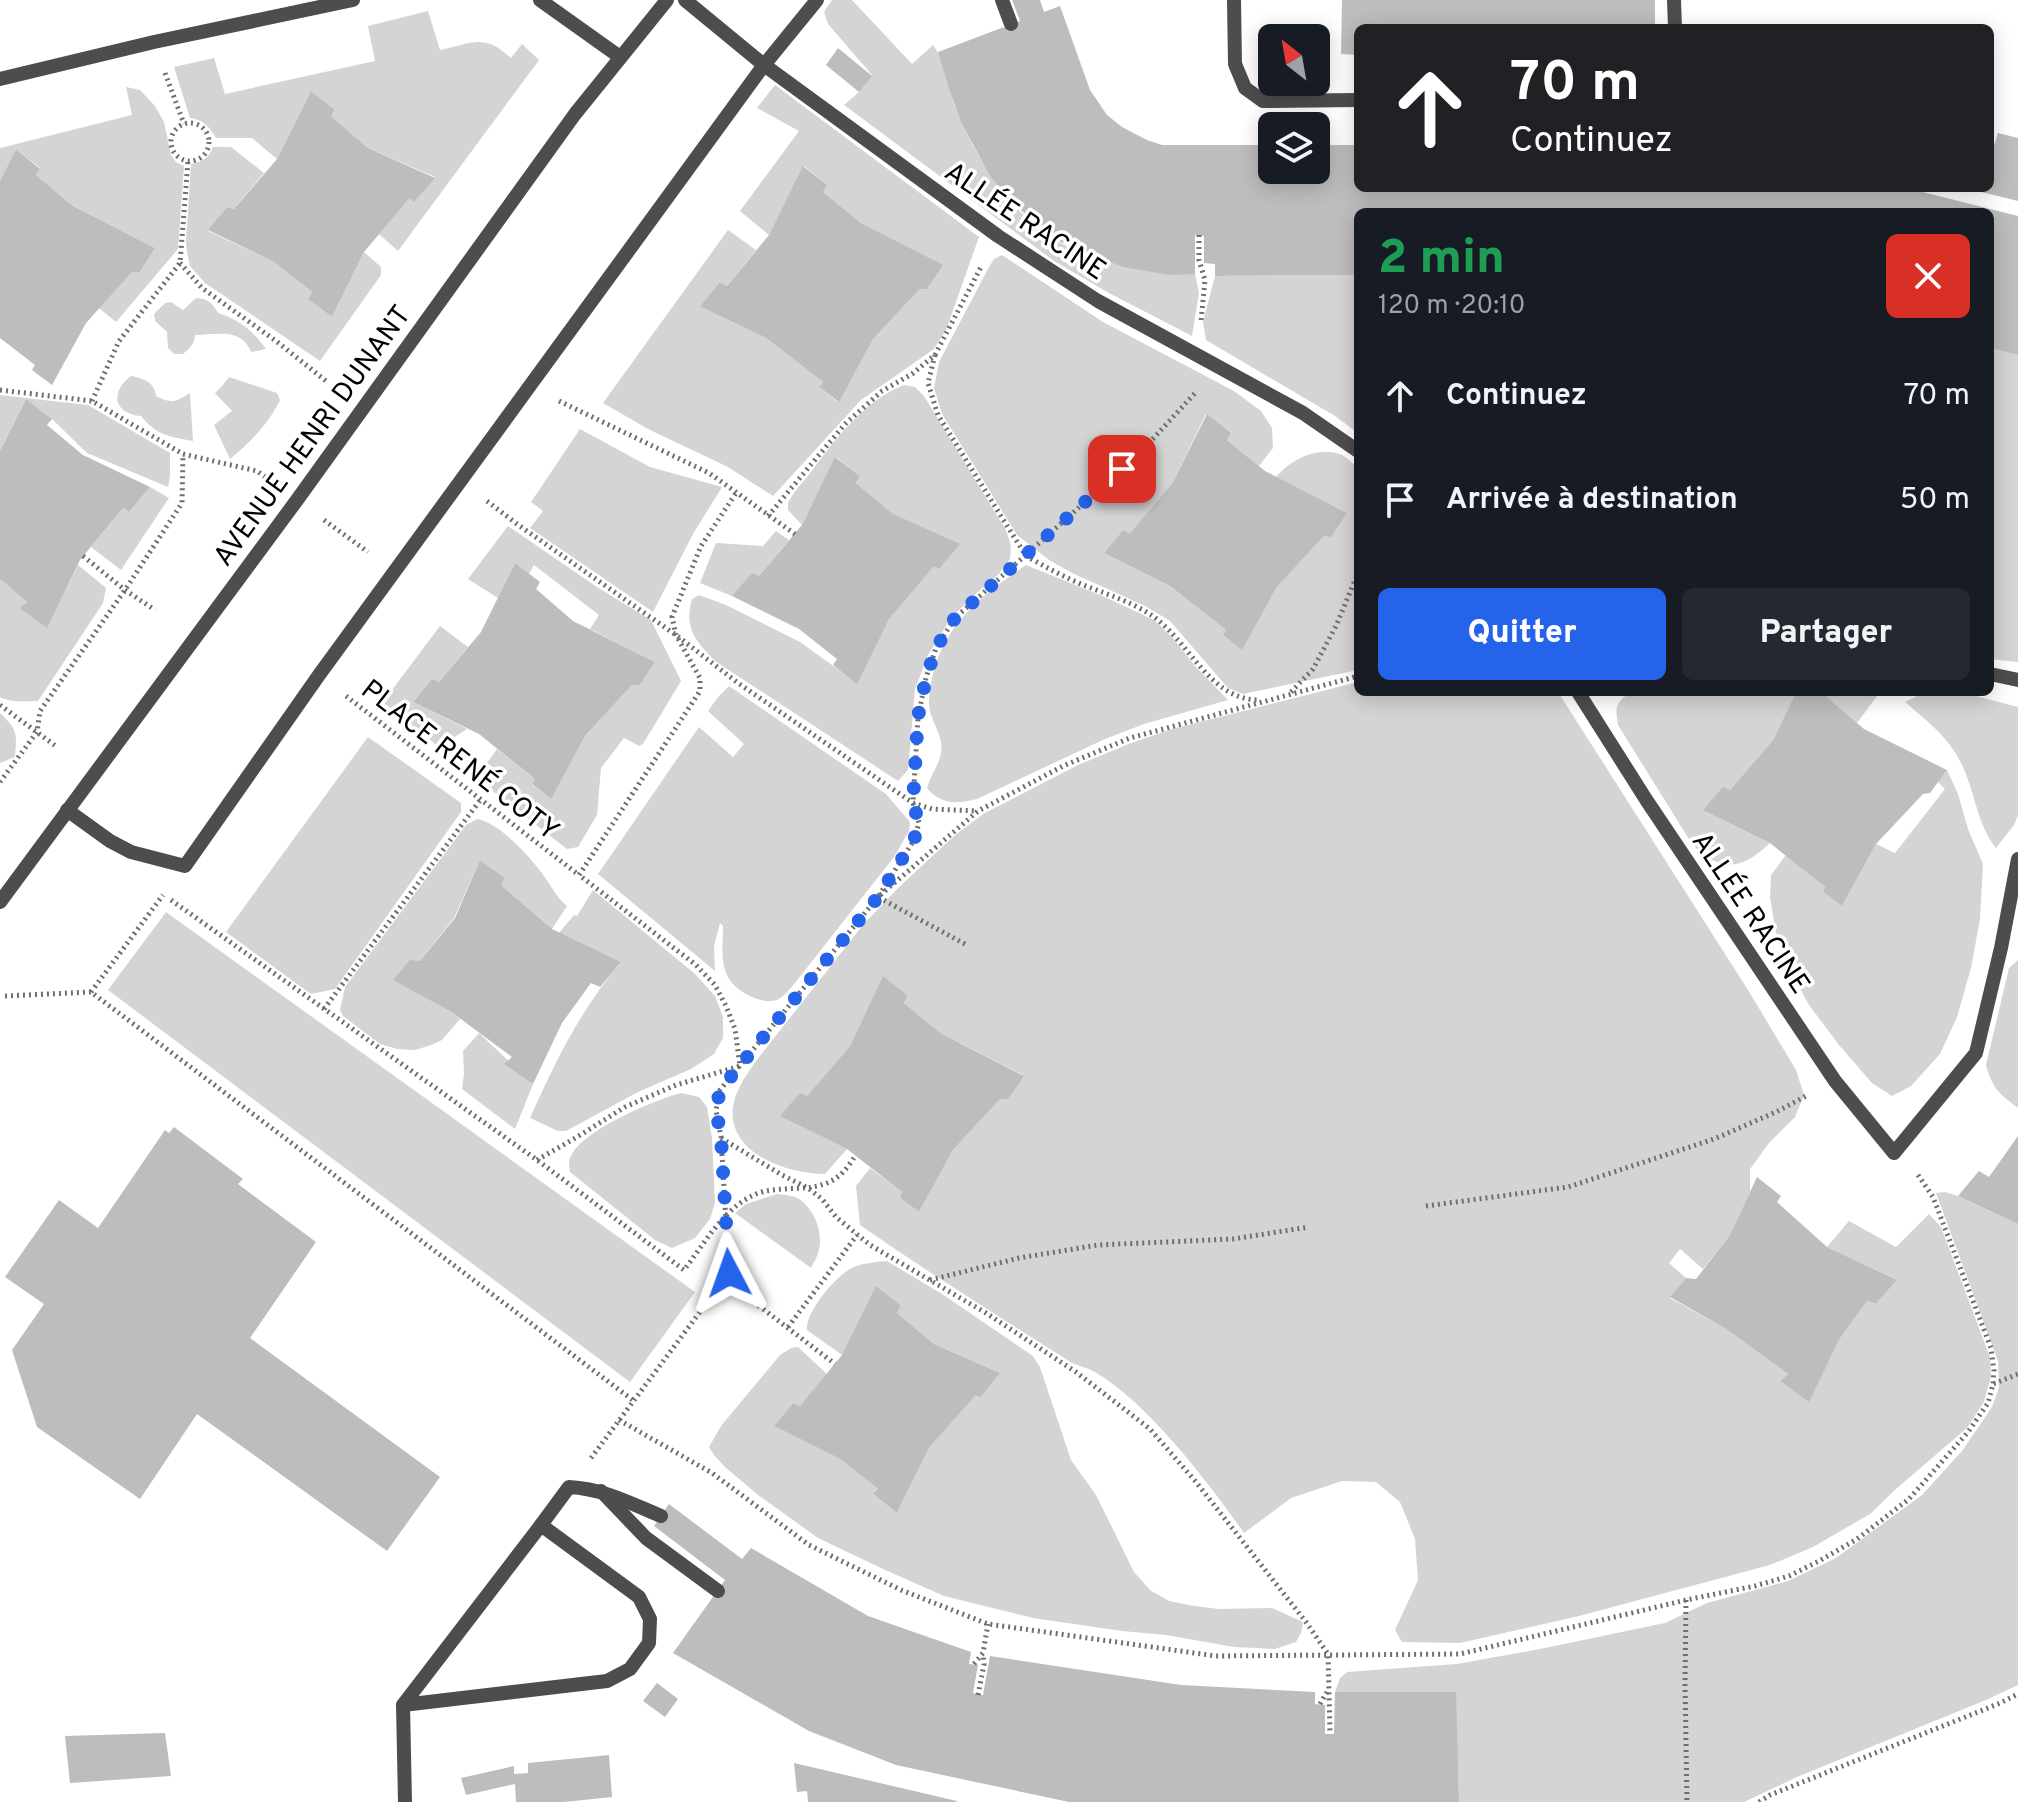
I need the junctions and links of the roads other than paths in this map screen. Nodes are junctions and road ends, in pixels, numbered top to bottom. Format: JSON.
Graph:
{"nodes":[{"id":1,"x":353,"y":0,"type":"edge"},
{"id":2,"x":540,"y":0,"type":"edge"},
{"id":3,"x":667,"y":0,"type":"edge"},
{"id":4,"x":685,"y":0,"type":"edge"},
{"id":5,"x":817,"y":0,"type":"edge"},
{"id":6,"x":1002,"y":0,"type":"edge"},
{"id":7,"x":1234,"y":0,"type":"edge"},
{"id":8,"x":1674,"y":0,"type":"edge"},
{"id":9,"x":1011,"y":24,"type":"dead end"},
{"id":10,"x":1675,"y":24,"type":"edge"},
{"id":11,"x":620,"y":57,"type":"junction"},
{"id":12,"x":764,"y":65,"type":"junction"},
{"id":13,"x":0,"y":79,"type":"edge"},
{"id":14,"x":1354,"y":100,"type":"edge"},
{"id":15,"x":1354,"y":448,"type":"edge"},
{"id":16,"x":1994,"y":675,"type":"edge"},
{"id":17,"x":2018,"y":680,"type":"edge"},
{"id":18,"x":1581,"y":696,"type":"edge"},
{"id":19,"x":67,"y":810,"type":"junction"},
{"id":20,"x":2018,"y":859,"type":"edge"},
{"id":21,"x":0,"y":902,"type":"edge"},
{"id":22,"x":601,"y":1491,"type":"junction"},
{"id":23,"x":661,"y":1516,"type":"dead end"},
{"id":24,"x":541,"y":1525,"type":"junction"},
{"id":25,"x":718,"y":1591,"type":"dead end"},
{"id":26,"x":403,"y":1705,"type":"junction"},
{"id":27,"x":405,"y":1802,"type":"edge"}],
"edges":[{"from":1,"to":13,"type":"street"},
{"from":2,"to":11,"type":"street"},
{"from":3,"to":11,"type":"street","name":"AVENUE HENRI DUNANT"},
{"from":4,"to":12,"type":"street","name":"ALLÉE RACINE"},
{"from":5,"to":12,"type":"street"},
{"from":6,"to":9,"type":"street"},
{"from":7,"to":14,"type":"street"},
{"from":8,"to":10,"type":"street"},
{"from":11,"to":19,"type":"street","name":"AVENUE HENRI DUNANT"},
{"from":12,"to":15,"type":"street","name":"ALLÉE RACINE"},
{"from":12,"to":19,"type":"street"},
{"from":16,"to":17,"type":"street"},
{"from":18,"to":20,"type":"street","name":"ALLÉE RACINE"},
{"from":19,"to":21,"type":"street","name":"AVENUE HENRI DUNANT"},
{"from":22,"to":23,"type":"street"},
{"from":22,"to":24,"type":"street"},
{"from":22,"to":25,"type":"street"},
{"from":24,"to":26,"type":"street"},
{"from":24,"to":26,"type":"street"},
{"from":26,"to":27,"type":"street"}]}
